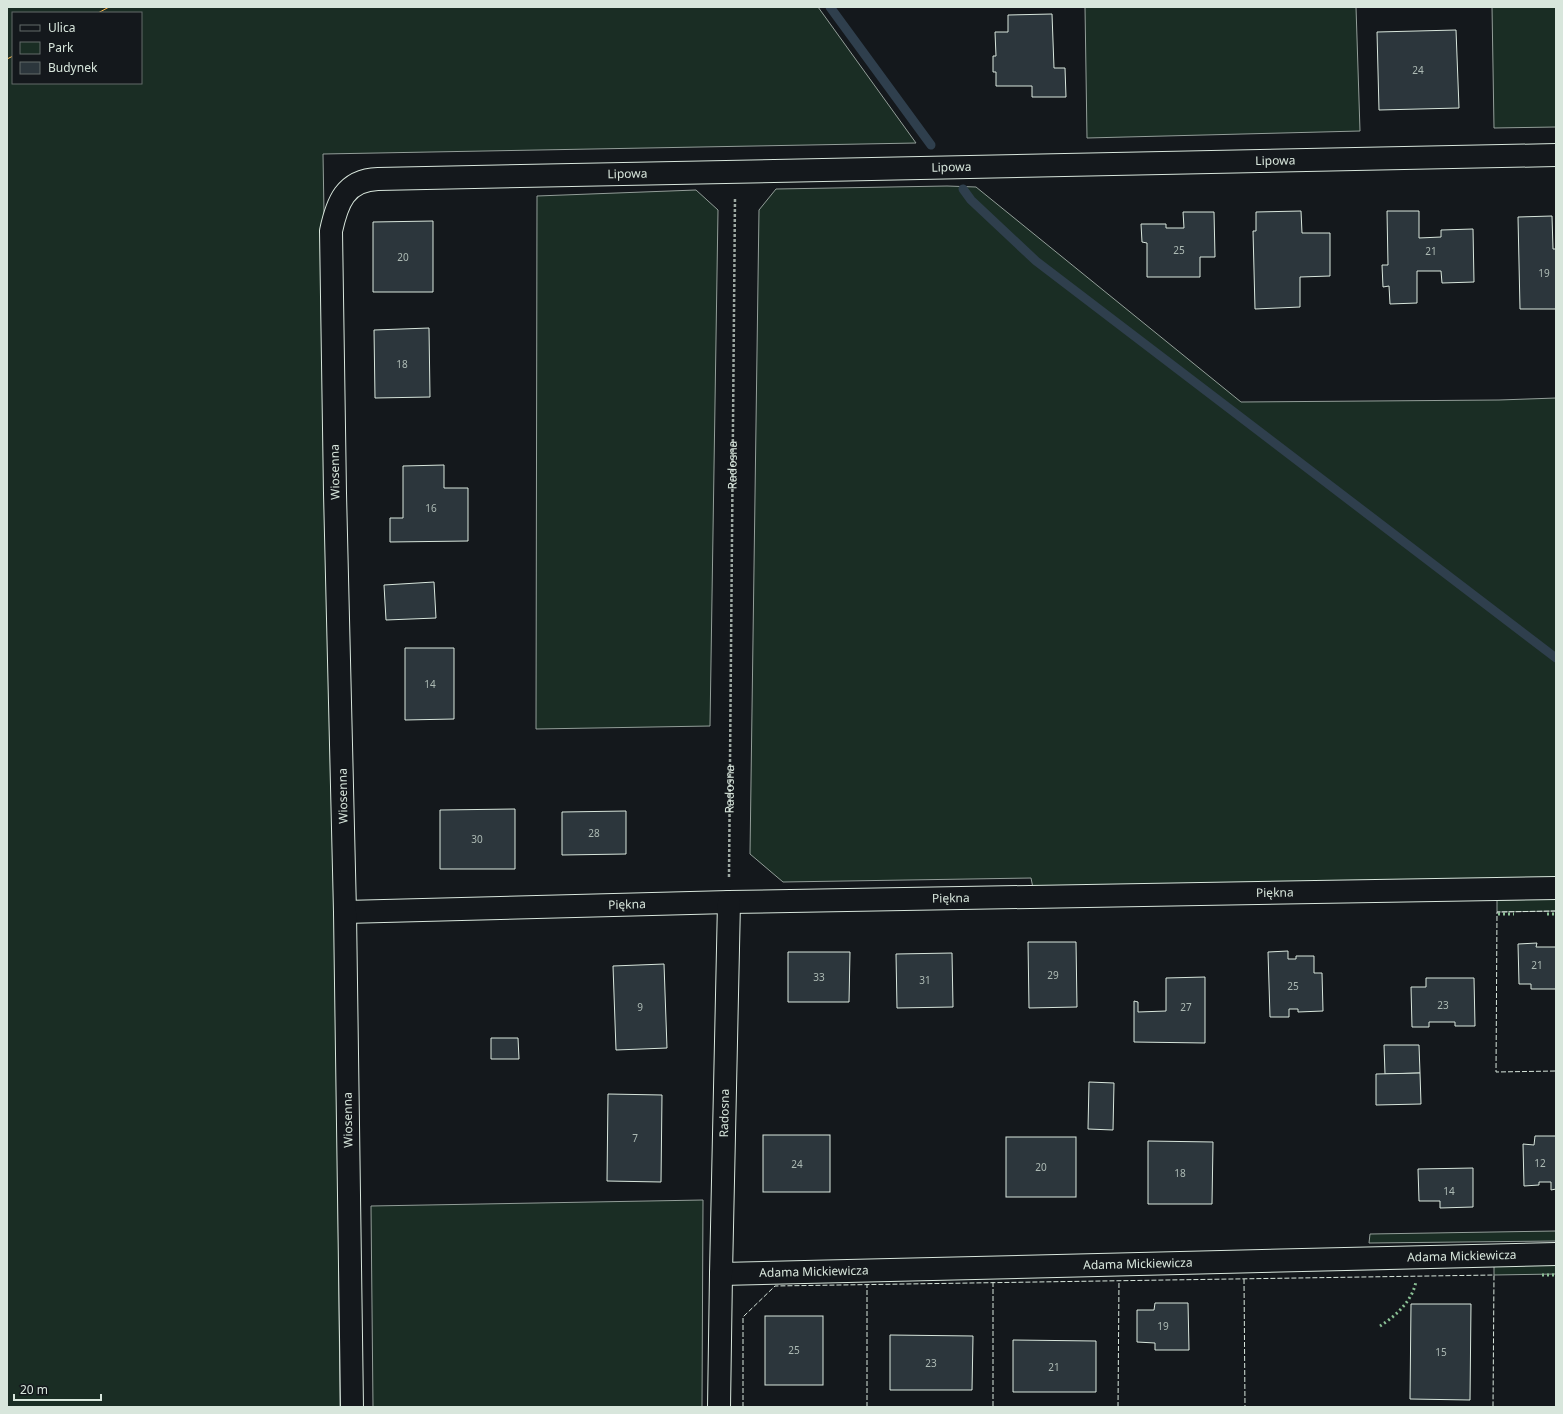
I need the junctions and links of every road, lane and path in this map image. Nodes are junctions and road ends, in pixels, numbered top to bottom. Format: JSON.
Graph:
{"nodes":[{"id":1,"x":1556,"y":154,"type":"edge"},
{"id":2,"x":735,"y":171,"type":"junction"},
{"id":3,"x":349,"y":190,"type":"joint"},
{"id":4,"x":1556,"y":888,"type":"edge"},
{"id":5,"x":728,"y":902,"type":"junction"},
{"id":6,"x":345,"y":912,"type":"junction"},
{"id":7,"x":1556,"y":1254,"type":"edge"},
{"id":8,"x":721,"y":1274,"type":"junction"},
{"id":9,"x":352,"y":1407,"type":"edge"},
{"id":10,"x":719,"y":1407,"type":"edge"}],
"edges":[{"from":1,"to":2,"type":"street","name":"Lipowa"},
{"from":2,"to":3,"type":"street","name":"Lipowa"},
{"from":2,"to":5,"type":"path","name":"Radosna"},
{"from":3,"to":6,"type":"street","name":"Wiosenna"},
{"from":4,"to":5,"type":"street","name":"Piękna"},
{"from":5,"to":6,"type":"street","name":"Piękna"},
{"from":5,"to":8,"type":"street","name":"Radosna"},
{"from":6,"to":9,"type":"street","name":"Wiosenna"},
{"from":7,"to":8,"type":"street","name":"Adama Mickiewicza"},
{"from":8,"to":10,"type":"street","name":"Radosna"}]}
